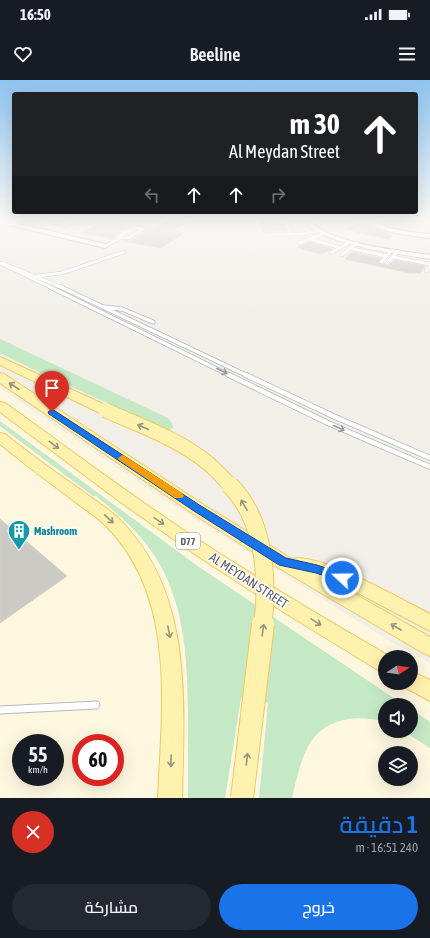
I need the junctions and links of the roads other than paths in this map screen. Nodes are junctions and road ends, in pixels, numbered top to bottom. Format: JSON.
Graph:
{"nodes":[{"id":1,"x":124,"y":252,"type":"dead end"},
{"id":2,"x":334,"y":252,"type":"edge"},
{"id":3,"x":345,"y":252,"type":"edge"},
{"id":4,"x":365,"y":252,"type":"edge"},
{"id":5,"x":393,"y":252,"type":"edge"},
{"id":6,"x":395,"y":252,"type":"edge"},
{"id":7,"x":403,"y":252,"type":"edge"},
{"id":8,"x":331,"y":253,"type":"dead end"},
{"id":9,"x":342,"y":255,"type":"dead end"},
{"id":10,"x":386,"y":256,"type":"junction"},
{"id":11,"x":393,"y":257,"type":"junction"},
{"id":12,"x":430,"y":257,"type":"edge"},
{"id":13,"x":0,"y":262,"type":"edge"},
{"id":14,"x":381,"y":262,"type":"dead end"},
{"id":15,"x":387,"y":264,"type":"dead end"},
{"id":16,"x":430,"y":265,"type":"edge"},
{"id":17,"x":426,"y":271,"type":"dead end"},
{"id":18,"x":36,"y":277,"type":"junction"},
{"id":19,"x":101,"y":307,"type":"junction"},
{"id":20,"x":153,"y":322,"type":"dead end"},
{"id":21,"x":0,"y":360,"type":"edge"},
{"id":22,"x":0,"y":377,"type":"edge"},
{"id":23,"x":0,"y":406,"type":"edge"},
{"id":24,"x":0,"y":437,"type":"edge"},
{"id":25,"x":430,"y":458,"type":"edge"},
{"id":26,"x":430,"y":467,"type":"edge"},
{"id":27,"x":283,"y":562,"type":"junction"},
{"id":28,"x":430,"y":623,"type":"edge"},
{"id":29,"x":430,"y":646,"type":"edge"},
{"id":30,"x":378,"y":660,"type":"edge"},
{"id":31,"x":96,"y":705,"type":"dead end"},
{"id":32,"x":0,"y":710,"type":"edge"},
{"id":33,"x":170,"y":798,"type":"edge"},
{"id":34,"x":242,"y":798,"type":"edge"}],
"edges":[{"from":1,"to":18,"type":"lane"},
{"from":2,"to":8,"type":"lane"},
{"from":3,"to":9,"type":"lane"},
{"from":4,"to":10,"type":"lane"},
{"from":5,"to":10,"type":"lane"},
{"from":6,"to":11,"type":"lane"},
{"from":7,"to":12,"type":"street"},
{"from":10,"to":14,"type":"lane"},
{"from":11,"to":15,"type":"lane"},
{"from":11,"to":16,"type":"lane"},
{"from":13,"to":18,"type":"lane"},
{"from":13,"to":26,"type":"lane","one_way":true},
{"from":16,"to":17,"type":"lane"},
{"from":18,"to":19,"type":"lane"},
{"from":19,"to":20,"type":"lane"},
{"from":19,"to":25,"type":"lane"},
{"from":34,"to":21,"type":"main road","one_way":true,"bridge":true},
{"from":27,"to":22,"type":"main road","one_way":true},
{"from":23,"to":30,"type":"main road","name":"AL MEYDAN STREET","number":"D77","one_way":true},
{"from":24,"to":33,"type":"main road","one_way":true},
{"from":27,"to":28,"type":"main road"},
{"from":29,"to":27,"type":"main road","one_way":true},
{"from":31,"to":32,"type":"lane"}]}
